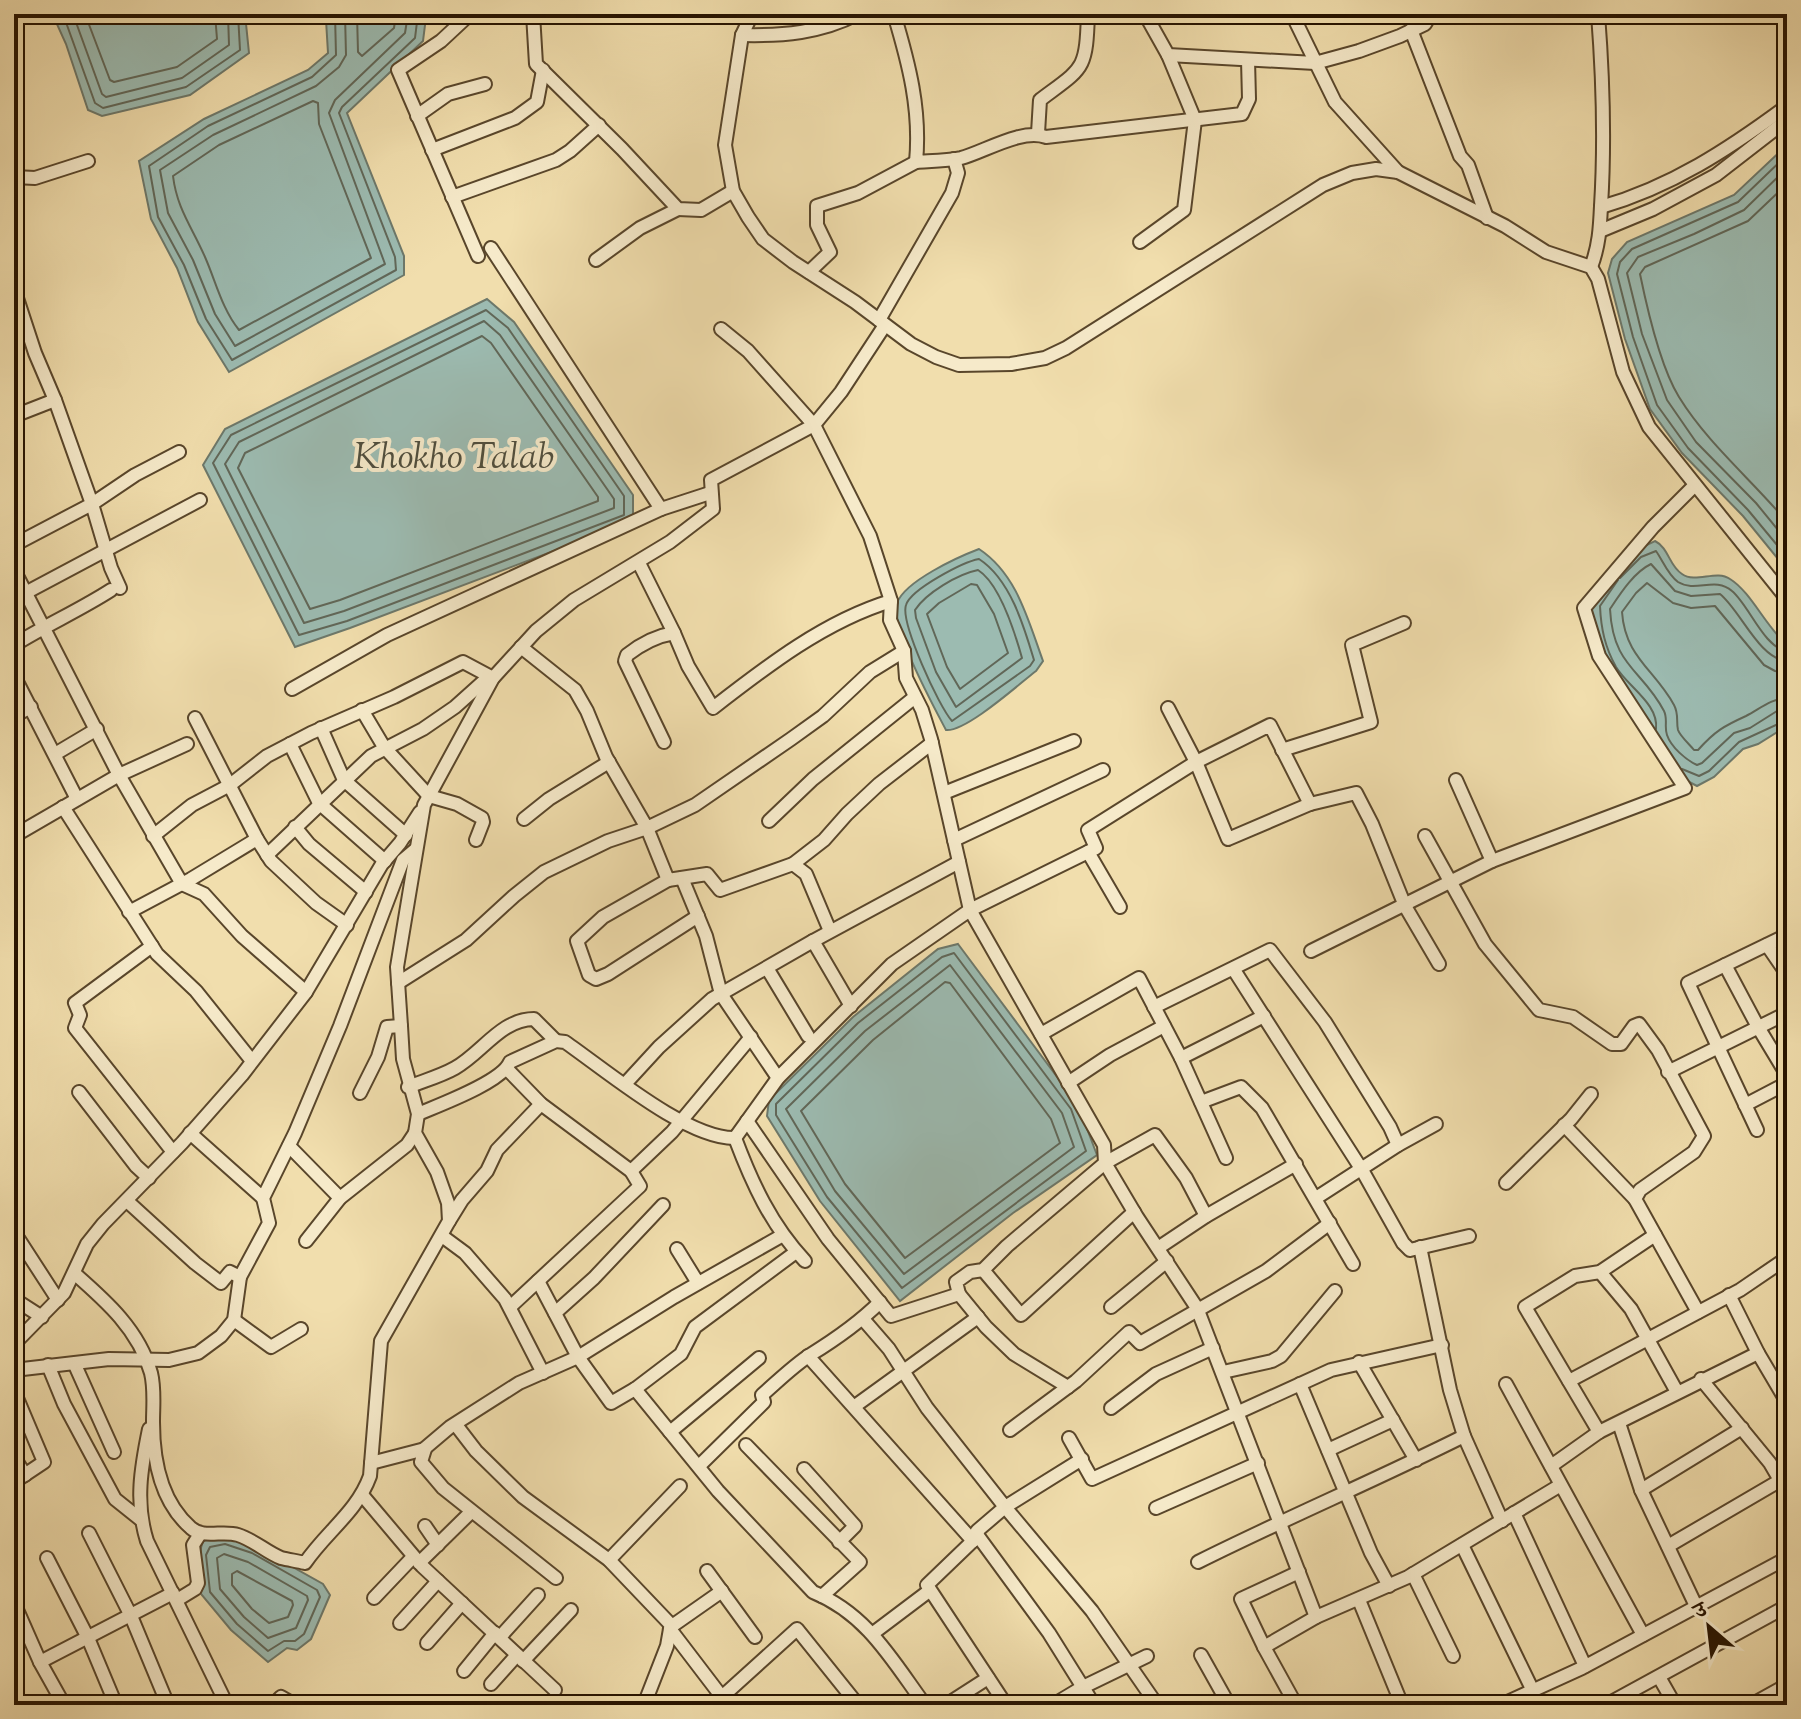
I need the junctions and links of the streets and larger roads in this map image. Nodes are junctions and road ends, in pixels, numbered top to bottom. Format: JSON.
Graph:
{"nodes":[{"id":1,"x":470,"y":14,"type":"edge"},
{"id":2,"x":533,"y":14,"type":"edge"},
{"id":3,"x":752,"y":14,"type":"edge"},
{"id":4,"x":857,"y":14,"type":"edge"},
{"id":5,"x":894,"y":14,"type":"edge"},
{"id":6,"x":1088,"y":14,"type":"edge"},
{"id":7,"x":1145,"y":14,"type":"edge"},
{"id":8,"x":1292,"y":14,"type":"edge"},
{"id":9,"x":1431,"y":14,"type":"edge"},
{"id":10,"x":1598,"y":14,"type":"edge"},
{"id":11,"x":1411,"y":30,"type":"junction"},
{"id":12,"x":742,"y":35,"type":"junction"},
{"id":13,"x":1168,"y":55,"type":"junction"},
{"id":14,"x":1248,"y":60,"type":"junction"},
{"id":15,"x":1315,"y":63,"type":"junction"},
{"id":16,"x":543,"y":70,"type":"junction"},
{"id":17,"x":485,"y":84,"type":"dead end"},
{"id":18,"x":1787,"y":106,"type":"edge"},
{"id":19,"x":417,"y":116,"type":"junction"},
{"id":20,"x":1195,"y":120,"type":"junction"},
{"id":21,"x":1787,"y":120,"type":"edge"},
{"id":22,"x":599,"y":125,"type":"junction"},
{"id":23,"x":1038,"y":133,"type":"junction"},
{"id":24,"x":432,"y":150,"type":"junction"},
{"id":25,"x":954,"y":159,"type":"junction"},
{"id":26,"x":88,"y":161,"type":"dead end"},
{"id":27,"x":916,"y":162,"type":"junction"},
{"id":28,"x":1398,"y":172,"type":"junction"},
{"id":29,"x":14,"y":177,"type":"edge"},
{"id":30,"x":733,"y":191,"type":"junction"},
{"id":31,"x":452,"y":197,"type":"junction"},
{"id":32,"x":1601,"y":207,"type":"junction"},
{"id":33,"x":678,"y":209,"type":"junction"},
{"id":34,"x":1487,"y":218,"type":"junction"},
{"id":35,"x":1600,"y":231,"type":"junction"},
{"id":36,"x":1140,"y":242,"type":"dead end"},
{"id":37,"x":491,"y":248,"type":"dead end"},
{"id":38,"x":14,"y":256,"type":"edge"},
{"id":39,"x":478,"y":256,"type":"dead end"},
{"id":40,"x":596,"y":260,"type":"dead end"},
{"id":41,"x":14,"y":263,"type":"edge"},
{"id":42,"x":1591,"y":267,"type":"junction"},
{"id":43,"x":809,"y":272,"type":"junction"},
{"id":44,"x":14,"y":289,"type":"edge"},
{"id":45,"x":19,"y":322,"type":"edge"},
{"id":46,"x":882,"y":323,"type":"junction"},
{"id":47,"x":721,"y":329,"type":"dead end"},
{"id":48,"x":55,"y":400,"type":"junction"},
{"id":49,"x":14,"y":416,"type":"edge"},
{"id":50,"x":814,"y":425,"type":"junction"},
{"id":51,"x":179,"y":452,"type":"dead end"},
{"id":52,"x":1695,"y":485,"type":"junction"},
{"id":53,"x":710,"y":493,"type":"junction"},
{"id":54,"x":200,"y":500,"type":"dead end"},
{"id":55,"x":92,"y":504,"type":"junction"},
{"id":56,"x":661,"y":509,"type":"junction"},
{"id":57,"x":14,"y":545,"type":"edge"},
{"id":58,"x":107,"y":549,"type":"junction"},
{"id":59,"x":639,"y":563,"type":"junction"},
{"id":60,"x":14,"y":570,"type":"edge"},
{"id":61,"x":26,"y":592,"type":"junction"},
{"id":62,"x":14,"y":599,"type":"edge"},
{"id":63,"x":1787,"y":599,"type":"edge"},
{"id":64,"x":891,"y":601,"type":"junction"},
{"id":65,"x":1404,"y":623,"type":"dead end"},
{"id":66,"x":44,"y":626,"type":"junction"},
{"id":67,"x":674,"y":633,"type":"junction"},
{"id":68,"x":14,"y":645,"type":"edge"},
{"id":69,"x":521,"y":647,"type":"junction"},
{"id":70,"x":904,"y":651,"type":"junction"},
{"id":71,"x":14,"y":676,"type":"edge"},
{"id":72,"x":493,"y":678,"type":"junction"},
{"id":73,"x":292,"y":689,"type":"dead end"},
{"id":74,"x":915,"y":697,"type":"junction"},
{"id":75,"x":31,"y":707,"type":"junction"},
{"id":76,"x":1168,"y":708,"type":"dead end"},
{"id":77,"x":362,"y":710,"type":"junction"},
{"id":78,"x":14,"y":716,"type":"edge"},
{"id":79,"x":195,"y":718,"type":"dead end"},
{"id":80,"x":321,"y":728,"type":"junction"},
{"id":81,"x":97,"y":729,"type":"junction"},
{"id":82,"x":1074,"y":741,"type":"dead end"},
{"id":83,"x":664,"y":742,"type":"dead end"},
{"id":84,"x":932,"y":743,"type":"junction"},
{"id":85,"x":187,"y":744,"type":"dead end"},
{"id":86,"x":290,"y":744,"type":"junction"},
{"id":87,"x":384,"y":747,"type":"junction"},
{"id":88,"x":1282,"y":750,"type":"junction"},
{"id":89,"x":55,"y":754,"type":"junction"},
{"id":90,"x":609,"y":762,"type":"junction"},
{"id":91,"x":1196,"y":762,"type":"junction"},
{"id":92,"x":1103,"y":770,"type":"dead end"},
{"id":93,"x":119,"y":775,"type":"junction"},
{"id":94,"x":344,"y":780,"type":"junction"},
{"id":95,"x":1456,"y":780,"type":"dead end"},
{"id":96,"x":230,"y":785,"type":"junction"},
{"id":97,"x":944,"y":793,"type":"junction"},
{"id":98,"x":77,"y":799,"type":"junction"},
{"id":99,"x":426,"y":801,"type":"junction"},
{"id":100,"x":319,"y":803,"type":"junction"},
{"id":101,"x":1310,"y":804,"type":"junction"},
{"id":102,"x":63,"y":807,"type":"junction"},
{"id":103,"x":524,"y":819,"type":"dead end"},
{"id":104,"x":769,"y":821,"type":"dead end"},
{"id":105,"x":295,"y":827,"type":"junction"},
{"id":106,"x":647,"y":828,"type":"junction"},
{"id":107,"x":15,"y":834,"type":"edge"},
{"id":108,"x":406,"y":835,"type":"junction"},
{"id":109,"x":153,"y":836,"type":"junction"},
{"id":110,"x":1425,"y":836,"type":"dead end"},
{"id":111,"x":257,"y":839,"type":"junction"},
{"id":112,"x":476,"y":840,"type":"dead end"},
{"id":113,"x":954,"y":840,"type":"junction"},
{"id":114,"x":416,"y":849,"type":"junction"},
{"id":115,"x":1088,"y":852,"type":"junction"},
{"id":116,"x":267,"y":855,"type":"junction"},
{"id":117,"x":385,"y":861,"type":"junction"},
{"id":118,"x":1492,"y":861,"type":"junction"},
{"id":119,"x":959,"y":862,"type":"junction"},
{"id":120,"x":793,"y":864,"type":"junction"},
{"id":121,"x":682,"y":878,"type":"junction"},
{"id":122,"x":668,"y":880,"type":"junction"},
{"id":123,"x":182,"y":884,"type":"junction"},
{"id":124,"x":1451,"y":884,"type":"junction"},
{"id":125,"x":366,"y":892,"type":"junction"},
{"id":126,"x":1405,"y":906,"type":"junction"},
{"id":127,"x":1120,"y":907,"type":"dead end"},
{"id":128,"x":970,"y":910,"type":"junction"},
{"id":129,"x":129,"y":912,"type":"junction"},
{"id":130,"x":698,"y":916,"type":"junction"},
{"id":131,"x":347,"y":925,"type":"junction"},
{"id":132,"x":830,"y":931,"type":"junction"},
{"id":133,"x":1787,"y":935,"type":"edge"},
{"id":134,"x":813,"y":941,"type":"junction"},
{"id":135,"x":1767,"y":945,"type":"junction"},
{"id":136,"x":152,"y":946,"type":"junction"},
{"id":137,"x":1311,"y":951,"type":"dead end"},
{"id":138,"x":1439,"y":964,"type":"dead end"},
{"id":139,"x":1725,"y":965,"type":"junction"},
{"id":140,"x":767,"y":968,"type":"junction"},
{"id":141,"x":1234,"y":970,"type":"junction"},
{"id":142,"x":1787,"y":974,"type":"edge"},
{"id":143,"x":398,"y":983,"type":"junction"},
{"id":144,"x":306,"y":992,"type":"junction"},
{"id":145,"x":721,"y":994,"type":"junction"},
{"id":146,"x":851,"y":1006,"type":"junction"},
{"id":147,"x":1154,"y":1007,"type":"junction"},
{"id":148,"x":1787,"y":1013,"type":"edge"},
{"id":149,"x":1264,"y":1016,"type":"junction"},
{"id":150,"x":401,"y":1026,"type":"junction"},
{"id":151,"x":1164,"y":1026,"type":"junction"},
{"id":152,"x":1758,"y":1027,"type":"junction"},
{"id":153,"x":1041,"y":1034,"type":"junction"},
{"id":154,"x":808,"y":1036,"type":"dead end"},
{"id":155,"x":751,"y":1037,"type":"junction"},
{"id":156,"x":556,"y":1041,"type":"junction"},
{"id":157,"x":1717,"y":1047,"type":"junction"},
{"id":158,"x":1181,"y":1058,"type":"junction"},
{"id":159,"x":252,"y":1061,"type":"junction"},
{"id":160,"x":507,"y":1069,"type":"junction"},
{"id":161,"x":1668,"y":1072,"type":"junction"},
{"id":162,"x":1787,"y":1075,"type":"edge"},
{"id":163,"x":778,"y":1078,"type":"junction"},
{"id":164,"x":1068,"y":1083,"type":"junction"},
{"id":165,"x":1787,"y":1083,"type":"edge"},
{"id":166,"x":625,"y":1084,"type":"junction"},
{"id":167,"x":408,"y":1087,"type":"junction"},
{"id":168,"x":79,"y":1092,"type":"dead end"},
{"id":169,"x":360,"y":1093,"type":"dead end"},
{"id":170,"x":1591,"y":1094,"type":"dead end"},
{"id":171,"x":1201,"y":1102,"type":"junction"},
{"id":172,"x":541,"y":1104,"type":"junction"},
{"id":173,"x":1745,"y":1105,"type":"junction"},
{"id":174,"x":418,"y":1114,"type":"junction"},
{"id":175,"x":747,"y":1121,"type":"junction"},
{"id":176,"x":680,"y":1122,"type":"junction"},
{"id":177,"x":1436,"y":1124,"type":"dead end"},
{"id":178,"x":1564,"y":1125,"type":"junction"},
{"id":179,"x":1757,"y":1130,"type":"dead end"},
{"id":180,"x":190,"y":1133,"type":"junction"},
{"id":181,"x":415,"y":1133,"type":"junction"},
{"id":182,"x":735,"y":1138,"type":"junction"},
{"id":183,"x":1398,"y":1145,"type":"junction"},
{"id":184,"x":289,"y":1146,"type":"junction"},
{"id":185,"x":173,"y":1152,"type":"junction"},
{"id":186,"x":1226,"y":1158,"type":"dead end"},
{"id":187,"x":1105,"y":1163,"type":"junction"},
{"id":188,"x":1296,"y":1164,"type":"junction"},
{"id":189,"x":1362,"y":1170,"type":"junction"},
{"id":190,"x":631,"y":1171,"type":"junction"},
{"id":191,"x":149,"y":1178,"type":"junction"},
{"id":192,"x":1506,"y":1183,"type":"dead end"},
{"id":193,"x":263,"y":1198,"type":"junction"},
{"id":194,"x":340,"y":1198,"type":"junction"},
{"id":195,"x":1316,"y":1198,"type":"junction"},
{"id":196,"x":1635,"y":1199,"type":"junction"},
{"id":197,"x":127,"y":1201,"type":"junction"},
{"id":198,"x":663,"y":1205,"type":"dead end"},
{"id":199,"x":1134,"y":1212,"type":"junction"},
{"id":200,"x":1206,"y":1216,"type":"junction"},
{"id":201,"x":449,"y":1221,"type":"junction"},
{"id":202,"x":1330,"y":1223,"type":"junction"},
{"id":203,"x":14,"y":1232,"type":"edge"},
{"id":204,"x":783,"y":1235,"type":"junction"},
{"id":205,"x":1655,"y":1235,"type":"junction"},
{"id":206,"x":442,"y":1236,"type":"junction"},
{"id":207,"x":1469,"y":1236,"type":"dead end"},
{"id":208,"x":306,"y":1241,"type":"dead end"},
{"id":209,"x":1420,"y":1247,"type":"junction"},
{"id":210,"x":1158,"y":1248,"type":"junction"},
{"id":211,"x":677,"y":1249,"type":"dead end"},
{"id":212,"x":1787,"y":1258,"type":"edge"},
{"id":213,"x":1167,"y":1261,"type":"junction"},
{"id":214,"x":1353,"y":1264,"type":"dead end"},
{"id":215,"x":983,"y":1270,"type":"junction"},
{"id":216,"x":1600,"y":1272,"type":"junction"},
{"id":217,"x":74,"y":1273,"type":"junction"},
{"id":218,"x":240,"y":1277,"type":"junction"},
{"id":219,"x":538,"y":1281,"type":"junction"},
{"id":220,"x":698,"y":1283,"type":"junction"},
{"id":221,"x":1335,"y":1291,"type":"dead end"},
{"id":222,"x":959,"y":1294,"type":"junction"},
{"id":223,"x":1729,"y":1295,"type":"junction"},
{"id":224,"x":14,"y":1299,"type":"edge"},
{"id":225,"x":58,"y":1300,"type":"junction"},
{"id":226,"x":880,"y":1302,"type":"junction"},
{"id":227,"x":510,"y":1307,"type":"junction"},
{"id":228,"x":1111,"y":1307,"type":"dead end"},
{"id":229,"x":1197,"y":1308,"type":"junction"},
{"id":230,"x":1698,"y":1312,"type":"junction"},
{"id":231,"x":555,"y":1313,"type":"junction"},
{"id":232,"x":42,"y":1317,"type":"junction"},
{"id":233,"x":978,"y":1317,"type":"junction"},
{"id":234,"x":863,"y":1319,"type":"junction"},
{"id":235,"x":234,"y":1320,"type":"junction"},
{"id":236,"x":301,"y":1329,"type":"dead end"},
{"id":237,"x":1647,"y":1340,"type":"junction"},
{"id":238,"x":14,"y":1344,"type":"edge"},
{"id":239,"x":1442,"y":1345,"type":"junction"},
{"id":240,"x":1213,"y":1348,"type":"junction"},
{"id":241,"x":1758,"y":1353,"type":"junction"},
{"id":242,"x":808,"y":1356,"type":"junction"},
{"id":243,"x":578,"y":1357,"type":"junction"},
{"id":244,"x":759,"y":1358,"type":"dead end"},
{"id":245,"x":145,"y":1359,"type":"junction"},
{"id":246,"x":1359,"y":1362,"type":"junction"},
{"id":247,"x":48,"y":1365,"type":"junction"},
{"id":248,"x":75,"y":1365,"type":"junction"},
{"id":249,"x":14,"y":1370,"type":"edge"},
{"id":250,"x":903,"y":1371,"type":"junction"},
{"id":251,"x":1223,"y":1372,"type":"junction"},
{"id":252,"x":543,"y":1373,"type":"junction"},
{"id":253,"x":1701,"y":1379,"type":"junction"},
{"id":254,"x":1569,"y":1381,"type":"junction"},
{"id":255,"x":1300,"y":1384,"type":"junction"},
{"id":256,"x":1506,"y":1384,"type":"dead end"},
{"id":257,"x":1068,"y":1387,"type":"junction"},
{"id":258,"x":635,"y":1389,"type":"junction"},
{"id":259,"x":14,"y":1391,"type":"edge"},
{"id":260,"x":1677,"y":1392,"type":"junction"},
{"id":261,"x":154,"y":1402,"type":"junction"},
{"id":262,"x":1787,"y":1402,"type":"edge"},
{"id":263,"x":855,"y":1406,"type":"junction"},
{"id":264,"x":1111,"y":1408,"type":"dead end"},
{"id":265,"x":1239,"y":1411,"type":"junction"},
{"id":266,"x":1393,"y":1420,"type":"junction"},
{"id":267,"x":1619,"y":1423,"type":"junction"},
{"id":268,"x":456,"y":1425,"type":"junction"},
{"id":269,"x":1742,"y":1428,"type":"junction"},
{"id":270,"x":1010,"y":1430,"type":"dead end"},
{"id":271,"x":670,"y":1432,"type":"junction"},
{"id":272,"x":1599,"y":1432,"type":"junction"},
{"id":273,"x":1464,"y":1436,"type":"junction"},
{"id":274,"x":1069,"y":1438,"type":"dead end"},
{"id":275,"x":746,"y":1445,"type":"dead end"},
{"id":276,"x":424,"y":1449,"type":"junction"},
{"id":277,"x":1328,"y":1450,"type":"junction"},
{"id":278,"x":114,"y":1452,"type":"dead end"},
{"id":279,"x":14,"y":1457,"type":"edge"},
{"id":280,"x":1082,"y":1459,"type":"junction"},
{"id":281,"x":1416,"y":1460,"type":"junction"},
{"id":282,"x":371,"y":1463,"type":"junction"},
{"id":283,"x":1258,"y":1463,"type":"junction"},
{"id":284,"x":699,"y":1466,"type":"junction"},
{"id":285,"x":1551,"y":1466,"type":"junction"},
{"id":286,"x":804,"y":1469,"type":"dead end"},
{"id":287,"x":25,"y":1475,"type":"junction"},
{"id":288,"x":14,"y":1482,"type":"edge"},
{"id":289,"x":1785,"y":1483,"type":"edge"},
{"id":290,"x":680,"y":1486,"type":"dead end"},
{"id":291,"x":1559,"y":1486,"type":"junction"},
{"id":292,"x":1641,"y":1490,"type":"junction"},
{"id":293,"x":1346,"y":1493,"type":"junction"},
{"id":294,"x":363,"y":1496,"type":"junction"},
{"id":295,"x":1005,"y":1507,"type":"junction"},
{"id":296,"x":1156,"y":1508,"type":"dead end"},
{"id":297,"x":471,"y":1512,"type":"junction"},
{"id":298,"x":1514,"y":1513,"type":"junction"},
{"id":299,"x":140,"y":1519,"type":"junction"},
{"id":300,"x":1280,"y":1521,"type":"junction"},
{"id":301,"x":1502,"y":1521,"type":"junction"},
{"id":302,"x":425,"y":1526,"type":"dead end"},
{"id":303,"x":89,"y":1533,"type":"dead end"},
{"id":304,"x":200,"y":1534,"type":"junction"},
{"id":305,"x":976,"y":1539,"type":"junction"},
{"id":306,"x":839,"y":1542,"type":"junction"},
{"id":307,"x":438,"y":1545,"type":"junction"},
{"id":308,"x":1462,"y":1545,"type":"junction"},
{"id":309,"x":1668,"y":1546,"type":"junction"},
{"id":310,"x":47,"y":1558,"type":"dead end"},
{"id":311,"x":1787,"y":1558,"type":"edge"},
{"id":312,"x":416,"y":1560,"type":"junction"},
{"id":313,"x":609,"y":1560,"type":"junction"},
{"id":314,"x":1198,"y":1562,"type":"dead end"},
{"id":315,"x":707,"y":1571,"type":"dead end"},
{"id":316,"x":1299,"y":1572,"type":"junction"},
{"id":317,"x":1413,"y":1574,"type":"junction"},
{"id":318,"x":556,"y":1578,"type":"dead end"},
{"id":319,"x":438,"y":1581,"type":"junction"},
{"id":320,"x":1389,"y":1586,"type":"junction"},
{"id":321,"x":722,"y":1591,"type":"junction"},
{"id":322,"x":929,"y":1591,"type":"junction"},
{"id":323,"x":538,"y":1595,"type":"dead end"},
{"id":324,"x":175,"y":1596,"type":"junction"},
{"id":325,"x":822,"y":1596,"type":"junction"},
{"id":326,"x":374,"y":1598,"type":"dead end"},
{"id":327,"x":1359,"y":1600,"type":"junction"},
{"id":328,"x":14,"y":1603,"type":"edge"},
{"id":329,"x":462,"y":1603,"type":"junction"},
{"id":330,"x":1696,"y":1606,"type":"junction"},
{"id":331,"x":1787,"y":1606,"type":"edge"},
{"id":332,"x":571,"y":1610,"type":"dead end"},
{"id":333,"x":131,"y":1616,"type":"junction"},
{"id":334,"x":1316,"y":1617,"type":"junction"},
{"id":335,"x":400,"y":1623,"type":"dead end"},
{"id":336,"x":671,"y":1627,"type":"junction"},
{"id":337,"x":20,"y":1631,"type":"edge"},
{"id":338,"x":872,"y":1634,"type":"junction"},
{"id":339,"x":497,"y":1635,"type":"junction"},
{"id":340,"x":1643,"y":1635,"type":"junction"},
{"id":341,"x":755,"y":1637,"type":"dead end"},
{"id":342,"x":88,"y":1638,"type":"junction"},
{"id":343,"x":427,"y":1643,"type":"dead end"},
{"id":344,"x":1264,"y":1647,"type":"junction"},
{"id":345,"x":1201,"y":1655,"type":"dead end"},
{"id":346,"x":1147,"y":1656,"type":"dead end"},
{"id":347,"x":1453,"y":1656,"type":"dead end"},
{"id":348,"x":520,"y":1658,"type":"junction"},
{"id":349,"x":40,"y":1662,"type":"junction"},
{"id":350,"x":1130,"y":1665,"type":"junction"},
{"id":351,"x":1585,"y":1666,"type":"junction"},
{"id":352,"x":464,"y":1671,"type":"dead end"},
{"id":353,"x":1659,"y":1677,"type":"junction"},
{"id":354,"x":988,"y":1678,"type":"junction"},
{"id":355,"x":491,"y":1684,"type":"dead end"},
{"id":356,"x":1787,"y":1685,"type":"edge"},
{"id":357,"x":1083,"y":1687,"type":"junction"},
{"id":358,"x":555,"y":1690,"type":"dead end"},
{"id":359,"x":1533,"y":1691,"type":"junction"},
{"id":360,"x":721,"y":1702,"type":"edge"},
{"id":361,"x":64,"y":1705,"type":"edge"},
{"id":362,"x":116,"y":1705,"type":"edge"},
{"id":363,"x":168,"y":1705,"type":"edge"},
{"id":364,"x":227,"y":1705,"type":"edge"},
{"id":365,"x":273,"y":1705,"type":"edge"},
{"id":366,"x":295,"y":1705,"type":"edge"},
{"id":367,"x":644,"y":1705,"type":"edge"},
{"id":368,"x":858,"y":1705,"type":"edge"},
{"id":369,"x":925,"y":1705,"type":"edge"},
{"id":370,"x":946,"y":1705,"type":"edge"},
{"id":371,"x":1006,"y":1705,"type":"edge"},
{"id":372,"x":1053,"y":1705,"type":"edge"},
{"id":373,"x":1094,"y":1705,"type":"edge"},
{"id":374,"x":1157,"y":1705,"type":"edge"},
{"id":375,"x":1229,"y":1705,"type":"edge"},
{"id":376,"x":1296,"y":1705,"type":"edge"},
{"id":377,"x":1402,"y":1705,"type":"edge"},
{"id":378,"x":1501,"y":1705,"type":"edge"},
{"id":379,"x":1606,"y":1705,"type":"edge"},
{"id":380,"x":1675,"y":1705,"type":"edge"},
{"id":381,"x":1751,"y":1705,"type":"edge"}],
"edges":[{"from":1,"to":19,"type":"street"},
{"from":2,"to":16,"type":"street"},
{"from":3,"to":12,"type":"street"},
{"from":4,"to":12,"type":"street"},
{"from":5,"to":27,"type":"street"},
{"from":6,"to":23,"type":"street"},
{"from":7,"to":13,"type":"street"},
{"from":8,"to":15,"type":"street"},
{"from":9,"to":11,"type":"street"},
{"from":10,"to":32,"type":"street"},
{"from":11,"to":15,"type":"street"},
{"from":11,"to":34,"type":"street"},
{"from":12,"to":30,"type":"street"},
{"from":13,"to":14,"type":"street"},
{"from":13,"to":20,"type":"street"},
{"from":14,"to":15,"type":"street"},
{"from":14,"to":20,"type":"street"},
{"from":15,"to":28,"type":"street"},
{"from":16,"to":22,"type":"street"},
{"from":16,"to":24,"type":"street"},
{"from":17,"to":19,"type":"street"},
{"from":18,"to":32,"type":"street"},
{"from":19,"to":24,"type":"street"},
{"from":20,"to":23,"type":"street"},
{"from":20,"to":36,"type":"street"},
{"from":21,"to":35,"type":"street"},
{"from":22,"to":31,"type":"street"},
{"from":22,"to":33,"type":"street"},
{"from":23,"to":25,"type":"street"},
{"from":24,"to":31,"type":"street"},
{"from":25,"to":27,"type":"street"},
{"from":25,"to":46,"type":"street"},
{"from":26,"to":29,"type":"street"},
{"from":27,"to":43,"type":"street"},
{"from":28,"to":34,"type":"street"},
{"from":28,"to":46,"type":"street"},
{"from":30,"to":33,"type":"street"},
{"from":30,"to":43,"type":"street"},
{"from":31,"to":39,"type":"street"},
{"from":32,"to":35,"type":"street"},
{"from":33,"to":40,"type":"street"},
{"from":34,"to":42,"type":"street"},
{"from":35,"to":42,"type":"street"},
{"from":37,"to":56,"type":"street"},
{"from":38,"to":41,"type":"street"},
{"from":42,"to":52,"type":"street"},
{"from":43,"to":46,"type":"street"},
{"from":44,"to":45,"type":"street"},
{"from":45,"to":48,"type":"street"},
{"from":46,"to":50,"type":"street"},
{"from":47,"to":50,"type":"street"},
{"from":48,"to":49,"type":"street"},
{"from":48,"to":55,"type":"street"},
{"from":50,"to":53,"type":"street"},
{"from":50,"to":64,"type":"street"},
{"from":51,"to":55,"type":"street"},
{"from":52,"to":63,"type":"street"},
{"from":52,"to":118,"type":"street"},
{"from":53,"to":56,"type":"street"},
{"from":53,"to":59,"type":"street"},
{"from":54,"to":58,"type":"street"},
{"from":55,"to":57,"type":"street"},
{"from":55,"to":58,"type":"street"},
{"from":56,"to":73,"type":"street"},
{"from":58,"to":61,"type":"street"},
{"from":58,"to":66,"type":"street"},
{"from":59,"to":67,"type":"street"},
{"from":59,"to":69,"type":"street"},
{"from":60,"to":61,"type":"street"},
{"from":61,"to":62,"type":"street"},
{"from":61,"to":66,"type":"street"},
{"from":64,"to":67,"type":"street"},
{"from":64,"to":70,"type":"street"},
{"from":65,"to":88,"type":"street"},
{"from":66,"to":68,"type":"street"},
{"from":66,"to":81,"type":"street"},
{"from":67,"to":83,"type":"street"},
{"from":69,"to":72,"type":"street"},
{"from":69,"to":90,"type":"street"},
{"from":70,"to":74,"type":"street"},
{"from":70,"to":106,"type":"street"},
{"from":71,"to":75,"type":"street"},
{"from":72,"to":77,"type":"street"},
{"from":72,"to":87,"type":"street"},
{"from":72,"to":99,"type":"street"},
{"from":74,"to":84,"type":"street"},
{"from":74,"to":104,"type":"street"},
{"from":75,"to":78,"type":"street"},
{"from":75,"to":89,"type":"street"},
{"from":76,"to":91,"type":"street"},
{"from":77,"to":80,"type":"street"},
{"from":77,"to":87,"type":"street"},
{"from":79,"to":96,"type":"street"},
{"from":80,"to":86,"type":"street"},
{"from":80,"to":94,"type":"street"},
{"from":81,"to":89,"type":"street"},
{"from":81,"to":93,"type":"street"},
{"from":82,"to":97,"type":"street"},
{"from":84,"to":97,"type":"street"},
{"from":84,"to":120,"type":"street"},
{"from":85,"to":93,"type":"street"},
{"from":86,"to":96,"type":"street"},
{"from":86,"to":100,"type":"street"},
{"from":87,"to":94,"type":"street"},
{"from":87,"to":99,"type":"street"},
{"from":88,"to":91,"type":"street"},
{"from":88,"to":101,"type":"street"},
{"from":89,"to":98,"type":"street"},
{"from":90,"to":103,"type":"street"},
{"from":90,"to":106,"type":"street"},
{"from":91,"to":101,"type":"street"},
{"from":91,"to":115,"type":"street"},
{"from":92,"to":113,"type":"street"},
{"from":93,"to":98,"type":"street"},
{"from":93,"to":109,"type":"street"},
{"from":94,"to":100,"type":"street"},
{"from":94,"to":108,"type":"street"},
{"from":95,"to":118,"type":"street"},
{"from":96,"to":109,"type":"street"},
{"from":96,"to":111,"type":"street"},
{"from":97,"to":113,"type":"street"},
{"from":98,"to":102,"type":"street"},
{"from":99,"to":108,"type":"street"},
{"from":99,"to":112,"type":"street"},
{"from":99,"to":114,"type":"street"},
{"from":100,"to":105,"type":"street"},
{"from":100,"to":117,"type":"street"},
{"from":101,"to":126,"type":"street"},
{"from":102,"to":107,"type":"street"},
{"from":102,"to":129,"type":"street"},
{"from":105,"to":116,"type":"street"},
{"from":105,"to":125,"type":"street"},
{"from":106,"to":122,"type":"street"},
{"from":106,"to":143,"type":"street"},
{"from":108,"to":117,"type":"street"},
{"from":109,"to":123,"type":"street"},
{"from":110,"to":124,"type":"street"},
{"from":111,"to":116,"type":"street"},
{"from":111,"to":123,"type":"street"},
{"from":113,"to":119,"type":"street"},
{"from":114,"to":143,"type":"street"},
{"from":114,"to":184,"type":"street"},
{"from":115,"to":127,"type":"street"},
{"from":115,"to":128,"type":"street"},
{"from":116,"to":131,"type":"street"},
{"from":117,"to":125,"type":"street"},
{"from":118,"to":124,"type":"street"},
{"from":119,"to":128,"type":"street"},
{"from":119,"to":132,"type":"street"},
{"from":120,"to":121,"type":"street"},
{"from":120,"to":132,"type":"street"},
{"from":121,"to":122,"type":"street"},
{"from":121,"to":130,"type":"street"},
{"from":122,"to":130,"type":"street"},
{"from":123,"to":129,"type":"street"},
{"from":123,"to":144,"type":"street"},
{"from":124,"to":126,"type":"street"},
{"from":124,"to":161,"type":"street"},
{"from":125,"to":131,"type":"street"},
{"from":126,"to":137,"type":"street"},
{"from":126,"to":138,"type":"street"},
{"from":128,"to":146,"type":"street"},
{"from":128,"to":153,"type":"street"},
{"from":129,"to":136,"type":"street"},
{"from":130,"to":145,"type":"street"},
{"from":131,"to":144,"type":"street"},
{"from":132,"to":134,"type":"street"},
{"from":133,"to":135,"type":"street"},
{"from":134,"to":140,"type":"street"},
{"from":134,"to":146,"type":"street"},
{"from":135,"to":139,"type":"street"},
{"from":135,"to":142,"type":"street"},
{"from":136,"to":159,"type":"street"},
{"from":136,"to":185,"type":"street"},
{"from":139,"to":152,"type":"street"},
{"from":139,"to":157,"type":"street"},
{"from":140,"to":145,"type":"street"},
{"from":140,"to":154,"type":"street"},
{"from":141,"to":147,"type":"street"},
{"from":141,"to":149,"type":"street"},
{"from":141,"to":183,"type":"street"},
{"from":143,"to":150,"type":"street"},
{"from":144,"to":159,"type":"street"},
{"from":145,"to":155,"type":"street"},
{"from":145,"to":166,"type":"street"},
{"from":146,"to":163,"type":"street"},
{"from":147,"to":151,"type":"street"},
{"from":147,"to":153,"type":"street"},
{"from":148,"to":152,"type":"street"},
{"from":149,"to":158,"type":"street"},
{"from":149,"to":189,"type":"street"},
{"from":150,"to":167,"type":"street"},
{"from":150,"to":169,"type":"street"},
{"from":151,"to":158,"type":"street"},
{"from":151,"to":164,"type":"street"},
{"from":152,"to":157,"type":"street"},
{"from":152,"to":162,"type":"street"},
{"from":153,"to":164,"type":"street"},
{"from":155,"to":163,"type":"street"},
{"from":155,"to":176,"type":"street"},
{"from":156,"to":160,"type":"street"},
{"from":156,"to":166,"type":"street"},
{"from":156,"to":167,"type":"street"},
{"from":157,"to":161,"type":"street"},
{"from":157,"to":173,"type":"street"},
{"from":158,"to":171,"type":"street"},
{"from":159,"to":180,"type":"street"},
{"from":160,"to":172,"type":"street"},
{"from":160,"to":174,"type":"street"},
{"from":161,"to":196,"type":"street"},
{"from":163,"to":175,"type":"street"},
{"from":164,"to":187,"type":"street"},
{"from":165,"to":173,"type":"street"},
{"from":166,"to":176,"type":"street"},
{"from":167,"to":174,"type":"street"},
{"from":168,"to":191,"type":"street"},
{"from":170,"to":178,"type":"street"},
{"from":171,"to":186,"type":"street"},
{"from":171,"to":188,"type":"street"},
{"from":172,"to":190,"type":"street"},
{"from":172,"to":201,"type":"street"},
{"from":173,"to":179,"type":"street"},
{"from":174,"to":181,"type":"street"},
{"from":175,"to":182,"type":"street"},
{"from":175,"to":226,"type":"street"},
{"from":176,"to":182,"type":"street"},
{"from":176,"to":190,"type":"street"},
{"from":177,"to":183,"type":"street"},
{"from":178,"to":192,"type":"street"},
{"from":178,"to":196,"type":"street"},
{"from":180,"to":185,"type":"street"},
{"from":180,"to":193,"type":"street"},
{"from":181,"to":194,"type":"street"},
{"from":181,"to":201,"type":"street"},
{"from":182,"to":204,"type":"street"},
{"from":183,"to":189,"type":"street"},
{"from":184,"to":193,"type":"street"},
{"from":184,"to":194,"type":"street"},
{"from":185,"to":191,"type":"street"},
{"from":187,"to":199,"type":"street"},
{"from":187,"to":200,"type":"street"},
{"from":187,"to":215,"type":"street"},
{"from":188,"to":195,"type":"street"},
{"from":188,"to":200,"type":"street"},
{"from":189,"to":195,"type":"street"},
{"from":189,"to":209,"type":"street"},
{"from":190,"to":219,"type":"street"},
{"from":191,"to":197,"type":"street"},
{"from":193,"to":218,"type":"street"},
{"from":194,"to":208,"type":"street"},
{"from":195,"to":202,"type":"street"},
{"from":196,"to":205,"type":"street"},
{"from":197,"to":217,"type":"street"},
{"from":197,"to":218,"type":"street"},
{"from":198,"to":231,"type":"street"},
{"from":199,"to":210,"type":"street"},
{"from":199,"to":215,"type":"street"},
{"from":200,"to":210,"type":"street"},
{"from":201,"to":206,"type":"street"},
{"from":202,"to":214,"type":"street"},
{"from":202,"to":229,"type":"street"},
{"from":203,"to":225,"type":"street"},
{"from":204,"to":220,"type":"street"},
{"from":204,"to":258,"type":"street"},
{"from":205,"to":216,"type":"street"},
{"from":205,"to":230,"type":"street"},
{"from":206,"to":227,"type":"street"},
{"from":206,"to":282,"type":"street"},
{"from":207,"to":209,"type":"street"},
{"from":209,"to":239,"type":"street"},
{"from":210,"to":213,"type":"street"},
{"from":211,"to":220,"type":"street"},
{"from":212,"to":223,"type":"street"},
{"from":213,"to":228,"type":"street"},
{"from":213,"to":229,"type":"street"},
{"from":215,"to":222,"type":"street"},
{"from":216,"to":237,"type":"street"},
{"from":216,"to":254,"type":"street"},
{"from":217,"to":225,"type":"street"},
{"from":217,"to":245,"type":"street"},
{"from":218,"to":235,"type":"street"},
{"from":219,"to":227,"type":"street"},
{"from":219,"to":231,"type":"street"},
{"from":220,"to":243,"type":"street"},
{"from":221,"to":251,"type":"street"},
{"from":222,"to":226,"type":"street"},
{"from":222,"to":233,"type":"street"},
{"from":223,"to":230,"type":"street"},
{"from":223,"to":241,"type":"street"},
{"from":224,"to":232,"type":"street"},
{"from":225,"to":232,"type":"street"},
{"from":226,"to":234,"type":"street"},
{"from":227,"to":252,"type":"street"},
{"from":229,"to":240,"type":"street"},
{"from":229,"to":257,"type":"street"},
{"from":230,"to":237,"type":"street"},
{"from":231,"to":243,"type":"street"},
{"from":232,"to":238,"type":"street"},
{"from":233,"to":250,"type":"street"},
{"from":233,"to":257,"type":"street"},
{"from":234,"to":242,"type":"street"},
{"from":234,"to":250,"type":"street"},
{"from":235,"to":236,"type":"street"},
{"from":235,"to":245,"type":"street"},
{"from":237,"to":254,"type":"street"},
{"from":237,"to":260,"type":"street"},
{"from":239,"to":246,"type":"street"},
{"from":239,"to":273,"type":"street"},
{"from":240,"to":251,"type":"street"},
{"from":240,"to":264,"type":"street"},
{"from":241,"to":253,"type":"street"},
{"from":241,"to":262,"type":"street"},
{"from":242,"to":263,"type":"street"},
{"from":242,"to":284,"type":"street"},
{"from":243,"to":252,"type":"street"},
{"from":243,"to":258,"type":"street"},
{"from":244,"to":271,"type":"street"},
{"from":245,"to":248,"type":"street"},
{"from":245,"to":261,"type":"street"},
{"from":246,"to":255,"type":"street"},
{"from":246,"to":266,"type":"street"},
{"from":247,"to":248,"type":"street"},
{"from":247,"to":249,"type":"street"},
{"from":247,"to":299,"type":"street"},
{"from":248,"to":278,"type":"street"},
{"from":250,"to":263,"type":"street"},
{"from":250,"to":295,"type":"street"},
{"from":251,"to":265,"type":"street"},
{"from":252,"to":268,"type":"street"},
{"from":253,"to":260,"type":"street"},
{"from":253,"to":269,"type":"street"},
{"from":254,"to":272,"type":"street"},
{"from":255,"to":265,"type":"street"},
{"from":255,"to":277,"type":"street"},
{"from":256,"to":285,"type":"street"},
{"from":257,"to":270,"type":"street"},
{"from":258,"to":271,"type":"street"},
{"from":259,"to":287,"type":"street"},
{"from":260,"to":267,"type":"street"},
{"from":261,"to":299,"type":"street"},
{"from":261,"to":304,"type":"street"},
{"from":263,"to":305,"type":"street"},
{"from":265,"to":280,"type":"street"},
{"from":265,"to":283,"type":"street"},
{"from":266,"to":277,"type":"street"},
{"from":266,"to":281,"type":"street"},
{"from":267,"to":272,"type":"street"},
{"from":267,"to":292,"type":"street"},
{"from":268,"to":276,"type":"street"},
{"from":268,"to":313,"type":"street"},
{"from":269,"to":289,"type":"street"},
{"from":269,"to":292,"type":"street"},
{"from":271,"to":284,"type":"street"},
{"from":272,"to":285,"type":"street"},
{"from":273,"to":281,"type":"street"},
{"from":273,"to":301,"type":"street"},
{"from":274,"to":280,"type":"street"},
{"from":275,"to":306,"type":"street"},
{"from":276,"to":282,"type":"street"},
{"from":276,"to":297,"type":"street"},
{"from":277,"to":293,"type":"street"},
{"from":279,"to":287,"type":"street"},
{"from":280,"to":295,"type":"street"},
{"from":281,"to":293,"type":"street"},
{"from":282,"to":294,"type":"street"},
{"from":283,"to":296,"type":"street"},
{"from":283,"to":300,"type":"street"},
{"from":284,"to":325,"type":"street"},
{"from":285,"to":291,"type":"street"},
{"from":286,"to":306,"type":"street"},
{"from":287,"to":288,"type":"street"},
{"from":289,"to":309,"type":"street"},
{"from":290,"to":313,"type":"street"},
{"from":291,"to":298,"type":"street"},
{"from":291,"to":340,"type":"street"},
{"from":292,"to":309,"type":"street"},
{"from":293,"to":300,"type":"street"},
{"from":293,"to":320,"type":"street"},
{"from":294,"to":304,"type":"street"},
{"from":294,"to":312,"type":"street"},
{"from":295,"to":305,"type":"street"},
{"from":295,"to":350,"type":"street"},
{"from":297,"to":307,"type":"street"},
{"from":297,"to":318,"type":"street"},
{"from":298,"to":301,"type":"street"},
{"from":298,"to":351,"type":"street"},
{"from":299,"to":324,"type":"street"},
{"from":300,"to":314,"type":"street"},
{"from":300,"to":316,"type":"street"},
{"from":301,"to":308,"type":"street"},
{"from":302,"to":307,"type":"street"},
{"from":303,"to":333,"type":"street"},
{"from":304,"to":324,"type":"street"},
{"from":305,"to":322,"type":"street"},
{"from":305,"to":357,"type":"street"},
{"from":306,"to":325,"type":"street"},
{"from":307,"to":312,"type":"street"},
{"from":308,"to":317,"type":"street"},
{"from":308,"to":359,"type":"street"},
{"from":309,"to":330,"type":"street"},
{"from":310,"to":342,"type":"street"},
{"from":311,"to":330,"type":"street"},
{"from":312,"to":319,"type":"street"},
{"from":312,"to":326,"type":"street"},
{"from":313,"to":336,"type":"street"},
{"from":315,"to":321,"type":"street"},
{"from":316,"to":334,"type":"street"},
{"from":316,"to":344,"type":"street"},
{"from":317,"to":320,"type":"street"},
{"from":317,"to":347,"type":"street"},
{"from":319,"to":329,"type":"street"},
{"from":319,"to":335,"type":"street"},
{"from":320,"to":327,"type":"street"},
{"from":321,"to":336,"type":"street"},
{"from":321,"to":341,"type":"street"},
{"from":322,"to":338,"type":"street"},
{"from":322,"to":354,"type":"street"},
{"from":323,"to":339,"type":"street"},
{"from":324,"to":333,"type":"street"},
{"from":324,"to":364,"type":"street"},
{"from":325,"to":338,"type":"street"},
{"from":327,"to":334,"type":"street"},
{"from":327,"to":377,"type":"street"},
{"from":328,"to":337,"type":"street"},
{"from":329,"to":339,"type":"street"},
{"from":329,"to":343,"type":"street"},
{"from":330,"to":340,"type":"street"},
{"from":331,"to":353,"type":"street"},
{"from":332,"to":348,"type":"street"},
{"from":333,"to":342,"type":"street"},
{"from":333,"to":363,"type":"street"},
{"from":334,"to":344,"type":"street"},
{"from":336,"to":360,"type":"street"},
{"from":336,"to":367,"type":"street"},
{"from":337,"to":349,"type":"street"},
{"from":338,"to":369,"type":"street"},
{"from":339,"to":348,"type":"street"},
{"from":339,"to":352,"type":"street"},
{"from":340,"to":351,"type":"street"},
{"from":342,"to":349,"type":"street"},
{"from":342,"to":362,"type":"street"},
{"from":344,"to":376,"type":"street"},
{"from":345,"to":375,"type":"street"},
{"from":346,"to":350,"type":"street"},
{"from":348,"to":355,"type":"street"},
{"from":348,"to":358,"type":"street"},
{"from":349,"to":361,"type":"street"},
{"from":350,"to":357,"type":"street"},
{"from":350,"to":374,"type":"street"},
{"from":351,"to":359,"type":"street"},
{"from":353,"to":379,"type":"street"},
{"from":353,"to":380,"type":"street"},
{"from":354,"to":370,"type":"street"},
{"from":354,"to":371,"type":"street"},
{"from":356,"to":381,"type":"street"},
{"from":357,"to":372,"type":"street"},
{"from":357,"to":373,"type":"street"},
{"from":359,"to":378,"type":"street"},
{"from":360,"to":368,"type":"street"},
{"from":365,"to":366,"type":"street"}]}
